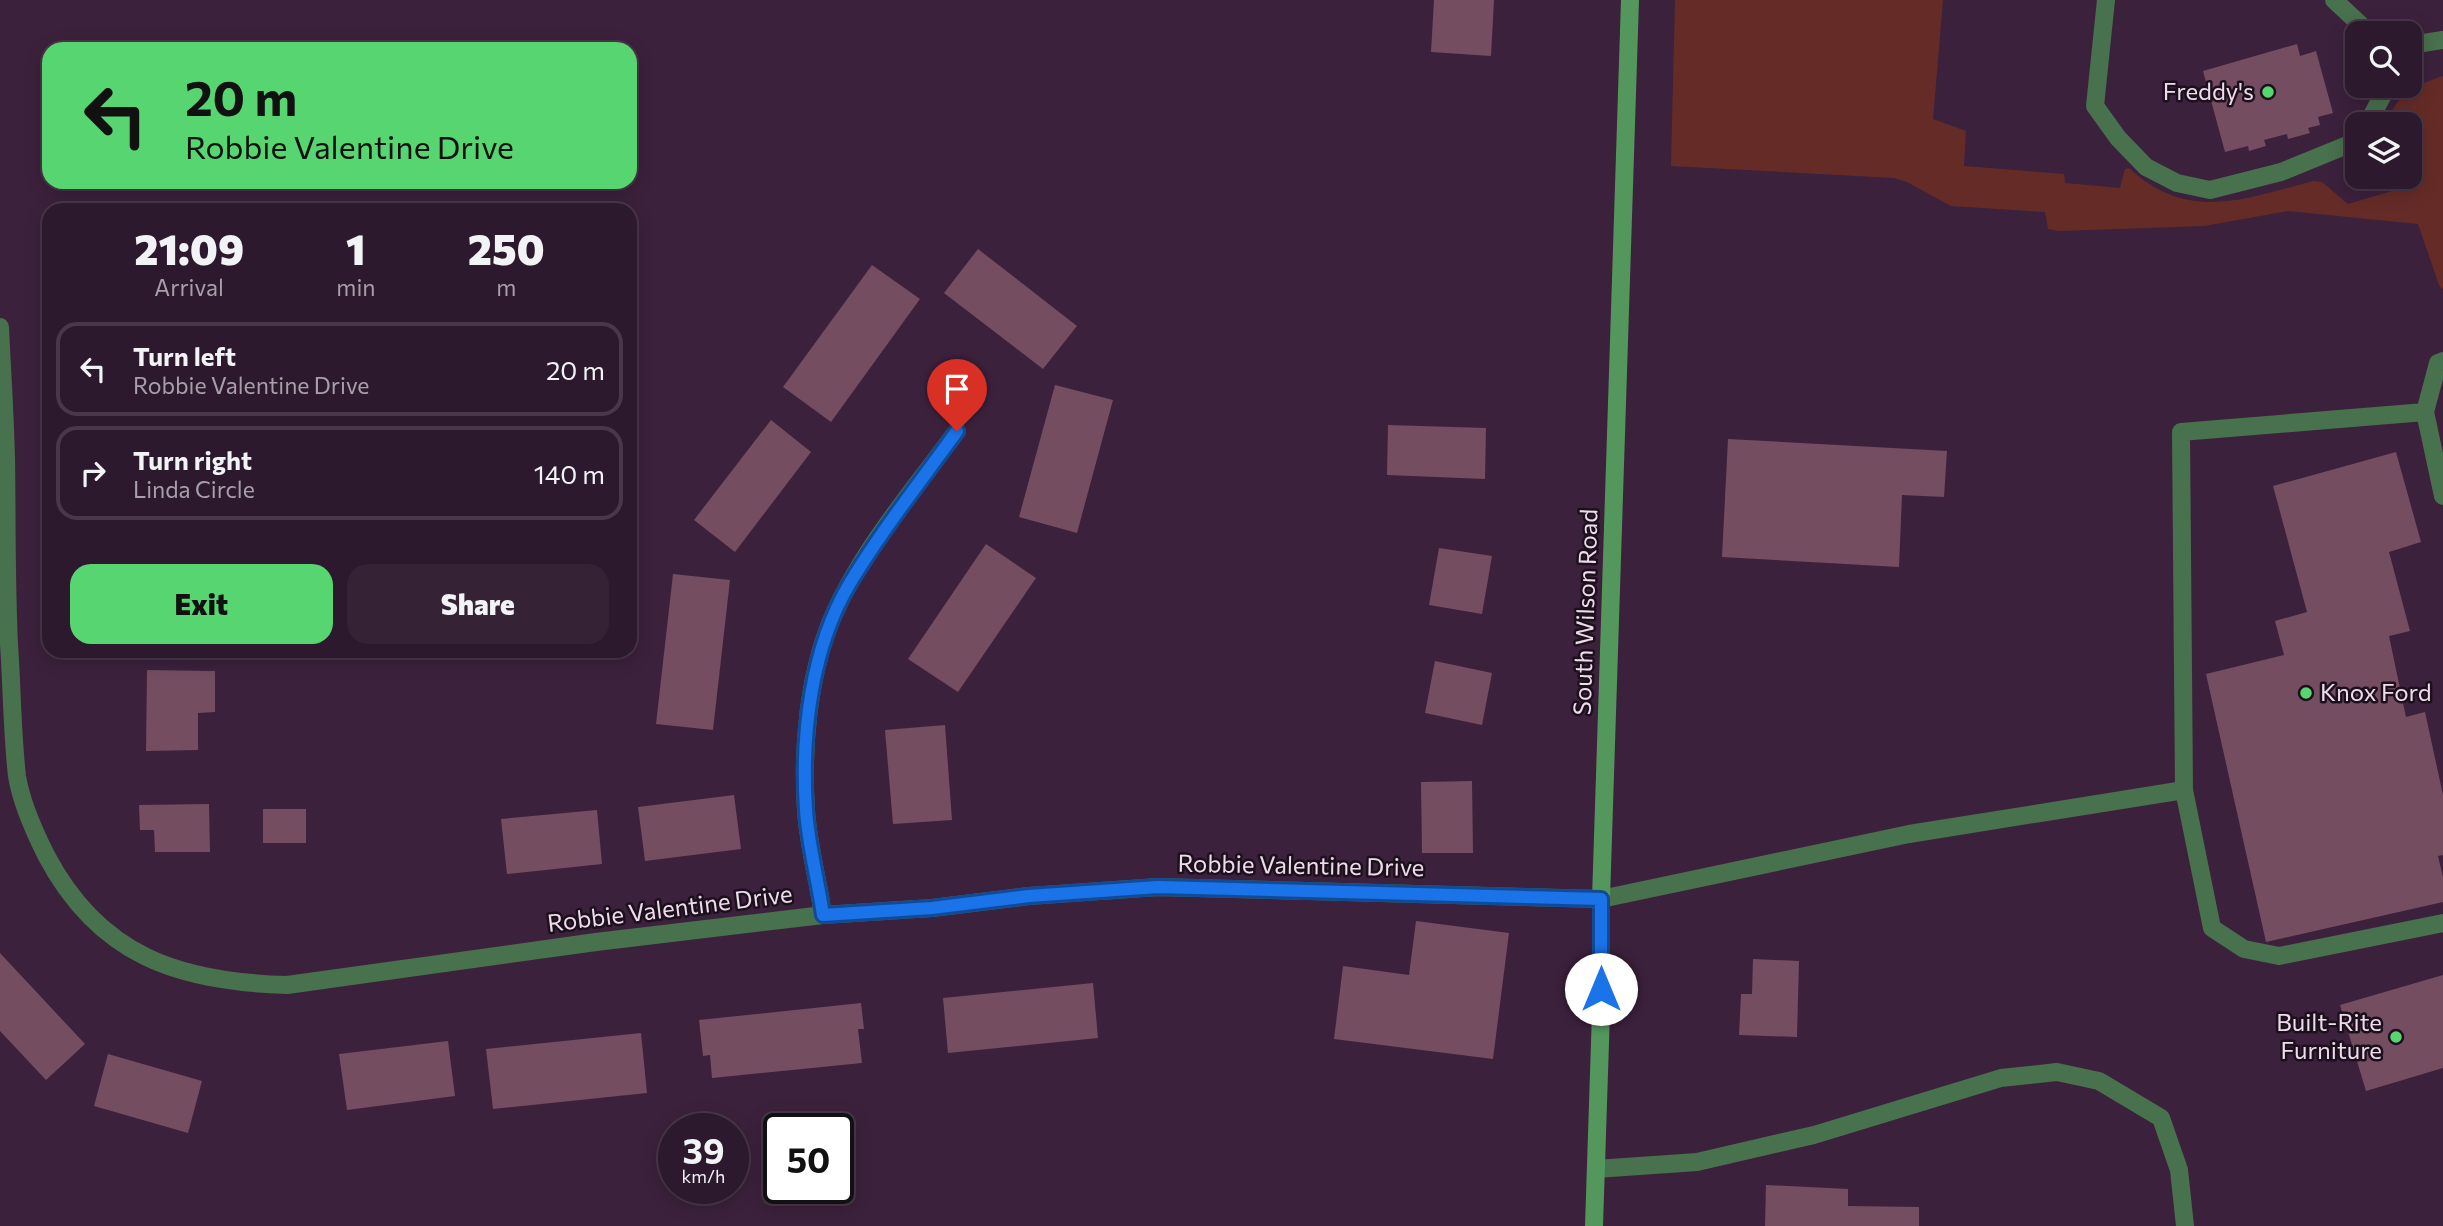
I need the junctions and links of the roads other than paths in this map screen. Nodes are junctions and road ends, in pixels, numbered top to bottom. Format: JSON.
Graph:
{"nodes":[{"id":1,"x":1630,"y":0,"type":"edge"},
{"id":2,"x":2106,"y":0,"type":"edge"},
{"id":3,"x":2334,"y":0,"type":"edge"},
{"id":4,"x":2356,"y":21,"type":"edge"},
{"id":5,"x":2443,"y":40,"type":"edge"},
{"id":6,"x":2422,"y":43,"type":"edge"},
{"id":7,"x":2345,"y":146,"type":"edge"},
{"id":8,"x":0,"y":327,"type":"edge"},
{"id":9,"x":2443,"y":361,"type":"edge"},
{"id":10,"x":2426,"y":412,"type":"junction"},
{"id":11,"x":957,"y":431,"type":"dead end"},
{"id":12,"x":2443,"y":496,"type":"edge"},
{"id":13,"x":2184,"y":790,"type":"junction"},
{"id":14,"x":1601,"y":899,"type":"junction"},
{"id":15,"x":823,"y":915,"type":"junction"},
{"id":16,"x":2443,"y":923,"type":"edge"},
{"id":17,"x":1596,"y":1169,"type":"junction"},
{"id":18,"x":1594,"y":1226,"type":"edge"},
{"id":19,"x":2185,"y":1226,"type":"edge"}],
"edges":[{"from":1,"to":14,"type":"main road","name":"South Wilson Road"},
{"from":2,"to":7,"type":"street"},
{"from":3,"to":4,"type":"street"},
{"from":5,"to":6,"type":"street"},
{"from":8,"to":15,"type":"street","name":"Robbie Valentine Drive"},
{"from":9,"to":10,"type":"street"},
{"from":10,"to":12,"type":"street"},
{"from":10,"to":13,"type":"street"},
{"from":11,"to":15,"type":"street"},
{"from":13,"to":14,"type":"street","name":"Robbie Valentine Drive"},
{"from":13,"to":16,"type":"street"},
{"from":14,"to":15,"type":"street","name":"Robbie Valentine Drive"},
{"from":14,"to":17,"type":"main road","name":"South Wilson Road"},
{"from":17,"to":18,"type":"main road","name":"South Wilson Road"},
{"from":17,"to":19,"type":"street"}]}
